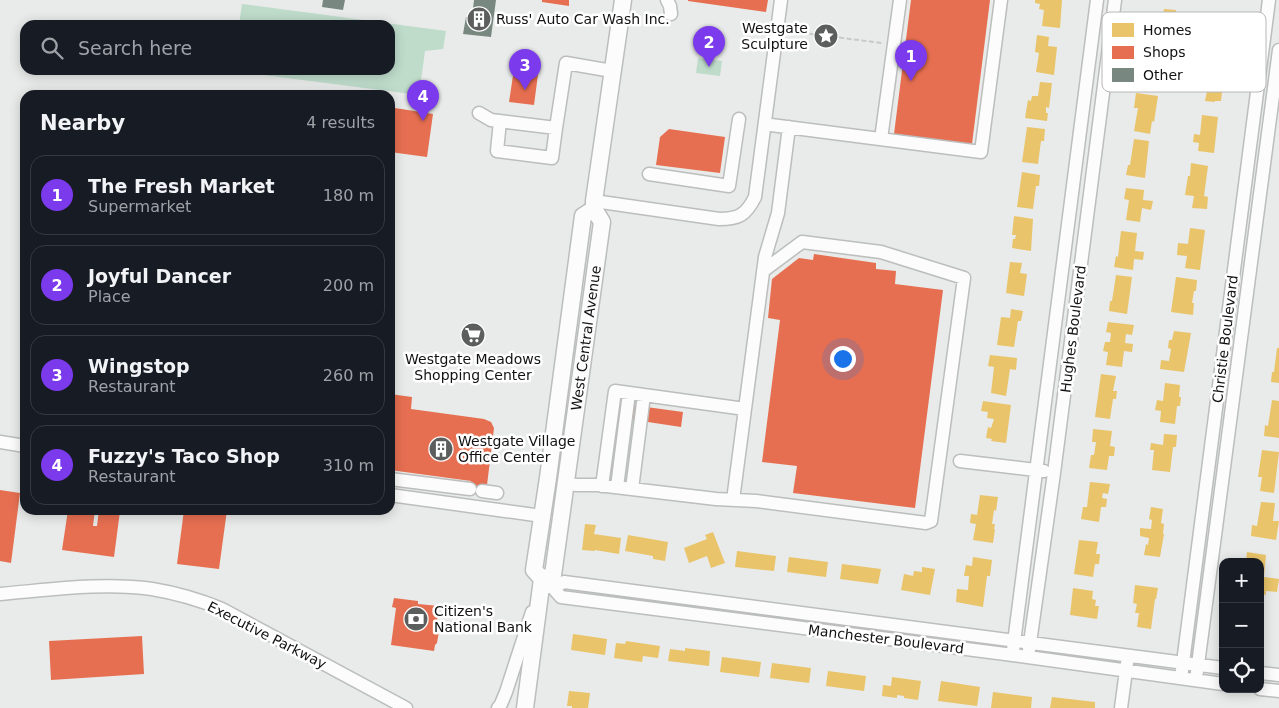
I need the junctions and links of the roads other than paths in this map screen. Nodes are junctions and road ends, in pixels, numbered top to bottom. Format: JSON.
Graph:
{"nodes":[{"id":1,"x":623,"y":0,"type":"edge"},
{"id":2,"x":667,"y":0,"type":"edge"},
{"id":3,"x":781,"y":0,"type":"edge"},
{"id":4,"x":900,"y":0,"type":"edge"},
{"id":5,"x":1001,"y":0,"type":"edge"},
{"id":6,"x":1097,"y":0,"type":"edge"},
{"id":7,"x":1270,"y":0,"type":"edge"},
{"id":8,"x":671,"y":14,"type":"dead end"},
{"id":9,"x":1266,"y":30,"type":"edge"},
{"id":10,"x":1279,"y":50,"type":"edge"},
{"id":11,"x":612,"y":71,"type":"junction"},
{"id":12,"x":1103,"y":92,"type":"edge"},
{"id":13,"x":1258,"y":92,"type":"edge"},
{"id":14,"x":478,"y":113,"type":"dead end"},
{"id":15,"x":739,"y":119,"type":"dead end"},
{"id":16,"x":500,"y":121,"type":"junction"},
{"id":17,"x":765,"y":122,"type":"junction"},
{"id":18,"x":789,"y":127,"type":"junction"},
{"id":19,"x":556,"y":128,"type":"junction"},
{"id":20,"x":881,"y":139,"type":"junction"},
{"id":21,"x":649,"y":174,"type":"dead end"},
{"id":22,"x":594,"y":205,"type":"junction"},
{"id":23,"x":764,"y":271,"type":"junction"},
{"id":24,"x":560,"y":387,"type":"junction"},
{"id":25,"x":636,"y":394,"type":"junction"},
{"id":26,"x":745,"y":409,"type":"junction"},
{"id":27,"x":0,"y":442,"type":"edge"},
{"id":28,"x":20,"y":445,"type":"edge"},
{"id":29,"x":960,"y":461,"type":"dead end"},
{"id":30,"x":1036,"y":470,"type":"junction"},
{"id":31,"x":1054,"y":473,"type":"junction"},
{"id":32,"x":395,"y":480,"type":"edge"},
{"id":33,"x":565,"y":484,"type":"junction"},
{"id":34,"x":620,"y":488,"type":"junction"},
{"id":35,"x":497,"y":493,"type":"dead end"},
{"id":36,"x":395,"y":496,"type":"edge"},
{"id":37,"x":733,"y":500,"type":"junction"},
{"id":38,"x":542,"y":516,"type":"junction"},
{"id":39,"x":545,"y":584,"type":"junction"},
{"id":40,"x":0,"y":594,"type":"edge"},
{"id":41,"x":1015,"y":641,"type":"junction"},
{"id":42,"x":1030,"y":643,"type":"junction"},
{"id":43,"x":1013,"y":655,"type":"junction"},
{"id":44,"x":1128,"y":656,"type":"junction"},
{"id":45,"x":1028,"y":658,"type":"junction"},
{"id":46,"x":1183,"y":663,"type":"junction"},
{"id":47,"x":1198,"y":665,"type":"junction"},
{"id":48,"x":1219,"y":668,"type":"edge"},
{"id":49,"x":1126,"y":671,"type":"junction"},
{"id":50,"x":1264,"y":673,"type":"edge"},
{"id":51,"x":1279,"y":675,"type":"edge"},
{"id":52,"x":1181,"y":678,"type":"junction"},
{"id":53,"x":1196,"y":680,"type":"junction"},
{"id":54,"x":1219,"y":683,"type":"edge"},
{"id":55,"x":1264,"y":689,"type":"edge"},
{"id":56,"x":1279,"y":691,"type":"edge"},
{"id":57,"x":406,"y":708,"type":"edge"},
{"id":58,"x":498,"y":708,"type":"edge"},
{"id":59,"x":525,"y":708,"type":"edge"},
{"id":60,"x":1121,"y":708,"type":"edge"}],
"edges":[{"from":1,"to":11,"type":"main road","name":"West Central Avenue"},
{"from":2,"to":8,"type":"street"},
{"from":3,"to":17,"type":"street"},
{"from":4,"to":20,"type":"street"},
{"from":5,"to":20,"type":"street"},
{"from":6,"to":30,"type":"street","name":"Hughes Boulevard"},
{"from":7,"to":9,"type":"street","name":"Christie Boulevard"},
{"from":10,"to":47,"type":"street","name":"Christie Boulevard"},
{"from":11,"to":19,"type":"street"},
{"from":11,"to":22,"type":"main road","name":"West Central Avenue"},
{"from":12,"to":31,"type":"street","name":"Hughes Boulevard"},
{"from":13,"to":46,"type":"street","name":"Christie Boulevard"},
{"from":14,"to":16,"type":"street"},
{"from":15,"to":21,"type":"street"},
{"from":16,"to":19,"type":"street"},
{"from":16,"to":19,"type":"street"},
{"from":17,"to":18,"type":"street"},
{"from":17,"to":22,"type":"street"},
{"from":18,"to":20,"type":"street"},
{"from":18,"to":23,"type":"street"},
{"from":22,"to":24,"type":"main road","name":"West Central Avenue"},
{"from":22,"to":33,"type":"main road","name":"West Central Avenue"},
{"from":23,"to":26,"type":"street"},
{"from":23,"to":37,"type":"street"},
{"from":24,"to":33,"type":"main road"},
{"from":24,"to":38,"type":"main road","name":"West Central Avenue"},
{"from":25,"to":26,"type":"street"},
{"from":25,"to":34,"type":"street"},
{"from":25,"to":34,"type":"street"},
{"from":26,"to":37,"type":"street"},
{"from":27,"to":28,"type":"street"},
{"from":29,"to":30,"type":"street"},
{"from":30,"to":31,"type":"street"},
{"from":30,"to":41,"type":"street","name":"Hughes Boulevard"},
{"from":31,"to":42,"type":"street","name":"Hughes Boulevard"},
{"from":32,"to":35,"type":"street"},
{"from":33,"to":34,"type":"street"},
{"from":33,"to":39,"type":"main road","name":"West Central Avenue"},
{"from":34,"to":37,"type":"street"},
{"from":36,"to":38,"type":"street"},
{"from":38,"to":39,"type":"main road","name":"West Central Avenue"},
{"from":39,"to":41,"type":"street","name":"Manchester Boulevard"},
{"from":39,"to":43,"type":"street","name":"Manchester Boulevard"},
{"from":39,"to":58,"type":"street"},
{"from":39,"to":59,"type":"main road","name":"West Central Avenue"},
{"from":40,"to":57,"type":"street","name":"Executive Parkway"},
{"from":41,"to":42,"type":"street","name":"Manchester Boulevard"},
{"from":41,"to":43,"type":"street","name":"Hughes Boulevard"},
{"from":42,"to":44,"type":"street","name":"Manchester Boulevard"},
{"from":42,"to":45,"type":"street","name":"Hughes Boulevard"},
{"from":43,"to":45,"type":"street","name":"Manchester Boulevard"},
{"from":44,"to":46,"type":"street","name":"Manchester Boulevard"},
{"from":44,"to":49,"type":"street"},
{"from":45,"to":49,"type":"street","name":"Manchester Boulevard"},
{"from":46,"to":47,"type":"street","name":"Manchester Boulevard"},
{"from":46,"to":52,"type":"street","name":"Christie Boulevard"},
{"from":47,"to":48,"type":"street","name":"Manchester Boulevard"},
{"from":47,"to":53,"type":"street","name":"Christie Boulevard"},
{"from":49,"to":52,"type":"street","name":"Manchester Boulevard"},
{"from":49,"to":60,"type":"street"},
{"from":50,"to":51,"type":"street"},
{"from":52,"to":53,"type":"street","name":"Manchester Boulevard"},
{"from":53,"to":54,"type":"street","name":"Manchester Boulevard"},
{"from":55,"to":56,"type":"street"}]}
